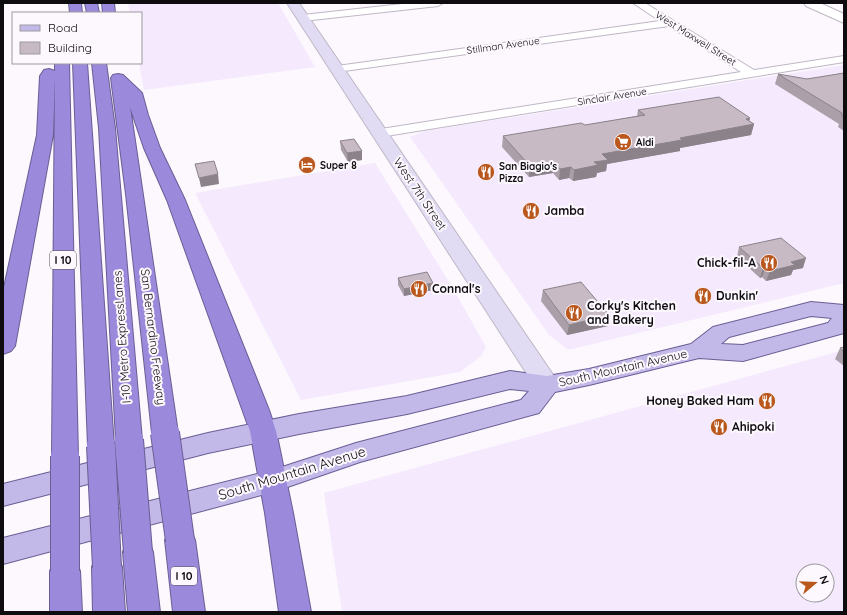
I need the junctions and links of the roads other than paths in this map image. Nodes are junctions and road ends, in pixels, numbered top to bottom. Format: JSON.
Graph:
{"nodes":[{"id":1,"x":293,"y":3,"type":"edge"},
{"id":2,"x":435,"y":3,"type":"edge"},
{"id":3,"x":438,"y":3,"type":"edge"},
{"id":4,"x":638,"y":3,"type":"edge"},
{"id":5,"x":810,"y":3,"type":"edge"},
{"id":6,"x":304,"y":18,"type":"junction"},
{"id":7,"x":844,"y":19,"type":"edge"},
{"id":8,"x":670,"y":23,"type":"junction"},
{"id":9,"x":844,"y":59,"type":"edge"},
{"id":10,"x":54,"y":64,"type":"edge"},
{"id":11,"x":62,"y":64,"type":"edge"},
{"id":12,"x":80,"y":64,"type":"edge"},
{"id":13,"x":99,"y":64,"type":"edge"},
{"id":14,"x":337,"y":69,"type":"junction"},
{"id":15,"x":117,"y":71,"type":"edge"},
{"id":16,"x":753,"y":74,"type":"junction"},
{"id":17,"x":83,"y":121,"type":"junction"},
{"id":18,"x":107,"y":128,"type":"junction"},
{"id":19,"x":380,"y":133,"type":"junction"},
{"id":20,"x":62,"y":174,"type":"junction"},
{"id":21,"x":135,"y":194,"type":"junction"},
{"id":22,"x":844,"y":312,"type":"edge"},
{"id":23,"x":844,"y":319,"type":"edge"},
{"id":24,"x":3,"y":346,"type":"edge"},
{"id":25,"x":699,"y":350,"type":"junction"},
{"id":26,"x":547,"y":384,"type":"junction"},
{"id":27,"x":263,"y":431,"type":"junction"},
{"id":28,"x":273,"y":481,"type":"junction"},
{"id":29,"x":3,"y":496,"type":"edge"},
{"id":30,"x":3,"y":551,"type":"edge"},
{"id":31,"x":66,"y":612,"type":"edge"},
{"id":32,"x":109,"y":612,"type":"edge"},
{"id":33,"x":144,"y":612,"type":"edge"},
{"id":34,"x":189,"y":612,"type":"edge"},
{"id":35,"x":296,"y":612,"type":"edge"}],
"edges":[{"from":1,"to":6,"type":"main road","name":"West 7th Street"},
{"from":2,"to":3,"type":"street"},
{"from":2,"to":6,"type":"street"},
{"from":4,"to":8,"type":"street","name":"West Maxwell Street"},
{"from":5,"to":7,"type":"street"},
{"from":6,"to":14,"type":"main road","name":"West 7th Street"},
{"from":8,"to":14,"type":"street","name":"Stillman Avenue"},
{"from":8,"to":16,"type":"street","name":"West Maxwell Street"},
{"from":9,"to":16,"type":"street","name":"Sinclair Avenue"},
{"from":10,"to":24,"type":"highway"},
{"from":11,"to":20,"type":"highway","number":"I 10"},
{"from":12,"to":17,"type":"highway"},
{"from":13,"to":18,"type":"highway","name":"I-10 Metro ExpressLanes"},
{"from":14,"to":19,"type":"main road","name":"West 7th Street"},
{"from":15,"to":21,"type":"highway","name":"San Bernardino Freeway","number":"I 10"},
{"from":15,"to":27,"type":"highway"},
{"from":16,"to":19,"type":"street","name":"Sinclair Avenue"},
{"from":17,"to":20,"type":"highway"},
{"from":17,"to":32,"type":"highway","bridge":true},
{"from":18,"to":21,"type":"highway"},
{"from":18,"to":33,"type":"highway","name":"I-10 Metro ExpressLanes","bridge":true},
{"from":19,"to":26,"type":"main road","name":"West 7th Street"},
{"from":20,"to":31,"type":"highway","number":"I 10","bridge":true},
{"from":21,"to":34,"type":"highway","name":"San Bernardino Freeway","number":"I 10","bridge":true},
{"from":22,"to":25,"type":"main road","name":"South Mountain Avenue"},
{"from":23,"to":25,"type":"main road","name":"South Mountain Avenue"},
{"from":25,"to":26,"type":"main road","name":"South Mountain Avenue"},
{"from":26,"to":27,"type":"main road","name":"South Mountain Avenue"},
{"from":26,"to":28,"type":"main road","name":"South Mountain Avenue"},
{"from":27,"to":28,"type":"highway"},
{"from":27,"to":29,"type":"main road","name":"South Mountain Avenue"},
{"from":28,"to":30,"type":"main road","name":"South Mountain Avenue"},
{"from":28,"to":35,"type":"highway"}]}
